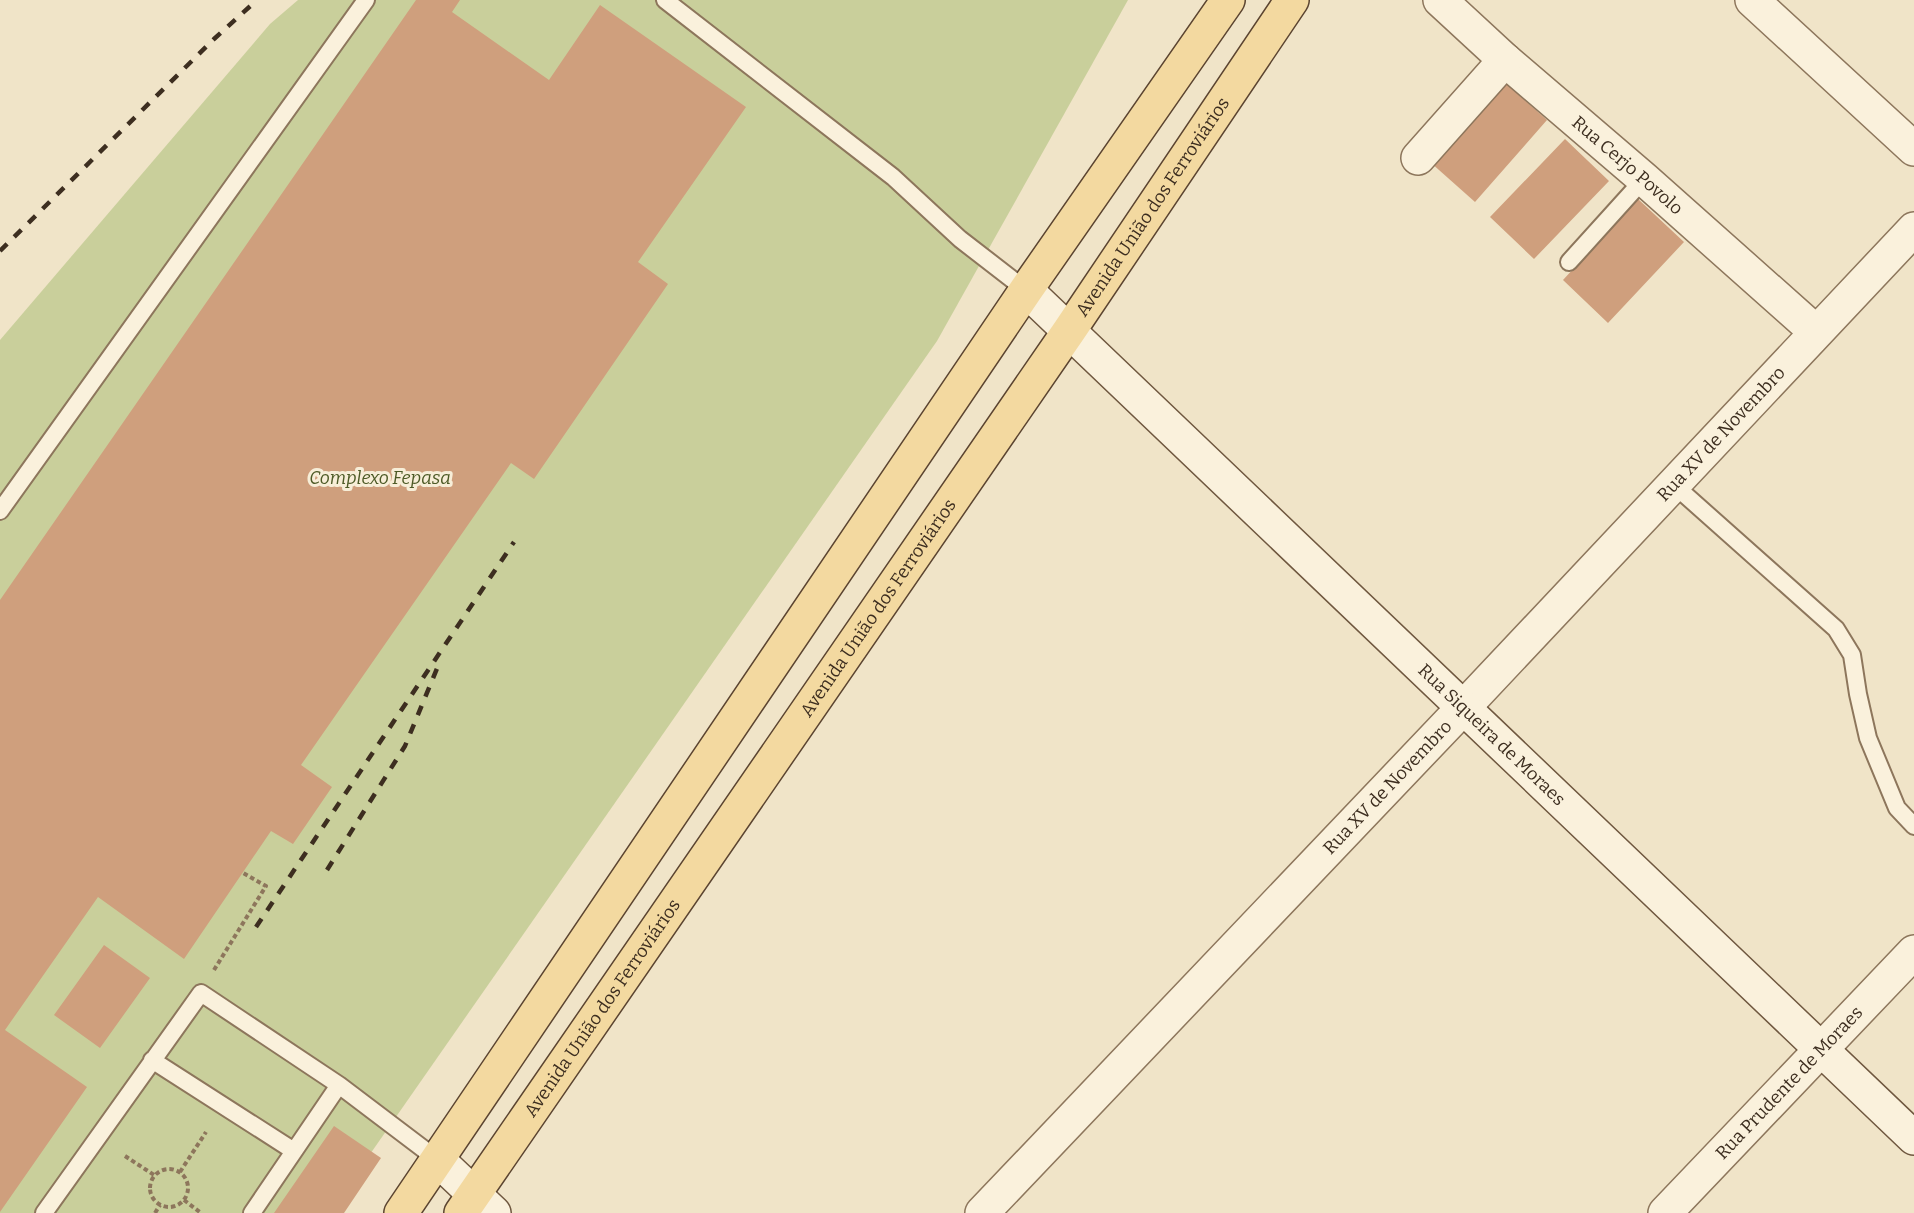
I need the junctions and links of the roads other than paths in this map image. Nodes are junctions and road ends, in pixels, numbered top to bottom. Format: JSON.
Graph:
{"nodes":[{"id":1,"x":366,"y":0,"type":"edge"},
{"id":2,"x":665,"y":0,"type":"edge"},
{"id":3,"x":1228,"y":0,"type":"edge"},
{"id":4,"x":1292,"y":0,"type":"edge"},
{"id":5,"x":1440,"y":0,"type":"edge"},
{"id":6,"x":1752,"y":0,"type":"edge"},
{"id":7,"x":1505,"y":60,"type":"junction"},
{"id":8,"x":1914,"y":148,"type":"edge"},
{"id":9,"x":1418,"y":159,"type":"dead end"},
{"id":10,"x":1644,"y":179,"type":"junction"},
{"id":11,"x":1914,"y":229,"type":"edge"},
{"id":12,"x":1569,"y":262,"type":"dead end"},
{"id":13,"x":1026,"y":290,"type":"junction"},
{"id":14,"x":1069,"y":331,"type":"junction"},
{"id":15,"x":1816,"y":332,"type":"junction"},
{"id":16,"x":1673,"y":484,"type":"junction"},
{"id":17,"x":0,"y":511,"type":"edge"},
{"id":18,"x":1464,"y":708,"type":"junction"},
{"id":19,"x":1914,"y":826,"type":"edge"},
{"id":20,"x":1914,"y":952,"type":"edge"},
{"id":21,"x":1821,"y":1048,"type":"junction"},
{"id":22,"x":152,"y":1060,"type":"junction"},
{"id":23,"x":339,"y":1085,"type":"junction"},
{"id":24,"x":1914,"y":1138,"type":"edge"},
{"id":25,"x":294,"y":1151,"type":"junction"},
{"id":26,"x":438,"y":1160,"type":"junction"},
{"id":27,"x":476,"y":1206,"type":"edge"},
{"id":28,"x":44,"y":1213,"type":"edge"},
{"id":29,"x":252,"y":1213,"type":"edge"},
{"id":30,"x":401,"y":1213,"type":"edge"},
{"id":31,"x":982,"y":1213,"type":"edge"},
{"id":32,"x":1665,"y":1213,"type":"edge"}],
"edges":[{"from":1,"to":17,"type":"lane"},
{"from":2,"to":13,"type":"lane"},
{"from":3,"to":13,"type":"main road"},
{"from":4,"to":14,"type":"main road","name":"Avenida União dos Ferroviários"},
{"from":5,"to":7,"type":"street","name":"Rua Cerjo Povolo"},
{"from":6,"to":8,"type":"street"},
{"from":7,"to":9,"type":"street"},
{"from":7,"to":10,"type":"street","name":"Rua Cerjo Povolo"},
{"from":10,"to":12,"type":"lane"},
{"from":10,"to":15,"type":"street","name":"Rua Cerjo Povolo"},
{"from":11,"to":15,"type":"street","name":"Rua XV de Novembro"},
{"from":13,"to":14,"type":"street","name":"Rua Siqueira de Moraes"},
{"from":13,"to":26,"type":"main road"},
{"from":14,"to":18,"type":"street","name":"Rua Siqueira de Moraes"},
{"from":14,"to":27,"type":"main road","name":"Avenida União dos Ferroviários"},
{"from":15,"to":16,"type":"street","name":"Rua XV de Novembro"},
{"from":16,"to":18,"type":"street","name":"Rua XV de Novembro"},
{"from":16,"to":19,"type":"lane"},
{"from":18,"to":21,"type":"street","name":"Rua Siqueira de Moraes"},
{"from":18,"to":31,"type":"street","name":"Rua XV de Novembro"},
{"from":20,"to":21,"type":"street","name":"Rua Prudente de Moraes"},
{"from":21,"to":24,"type":"street","name":"Rua Siqueira de Moraes"},
{"from":21,"to":32,"type":"street","name":"Rua Prudente de Moraes"},
{"from":22,"to":23,"type":"lane"},
{"from":22,"to":25,"type":"lane"},
{"from":22,"to":28,"type":"lane"},
{"from":23,"to":25,"type":"lane"},
{"from":23,"to":26,"type":"lane"},
{"from":25,"to":29,"type":"lane"},
{"from":26,"to":27,"type":"street"},
{"from":26,"to":30,"type":"main road"}]}
